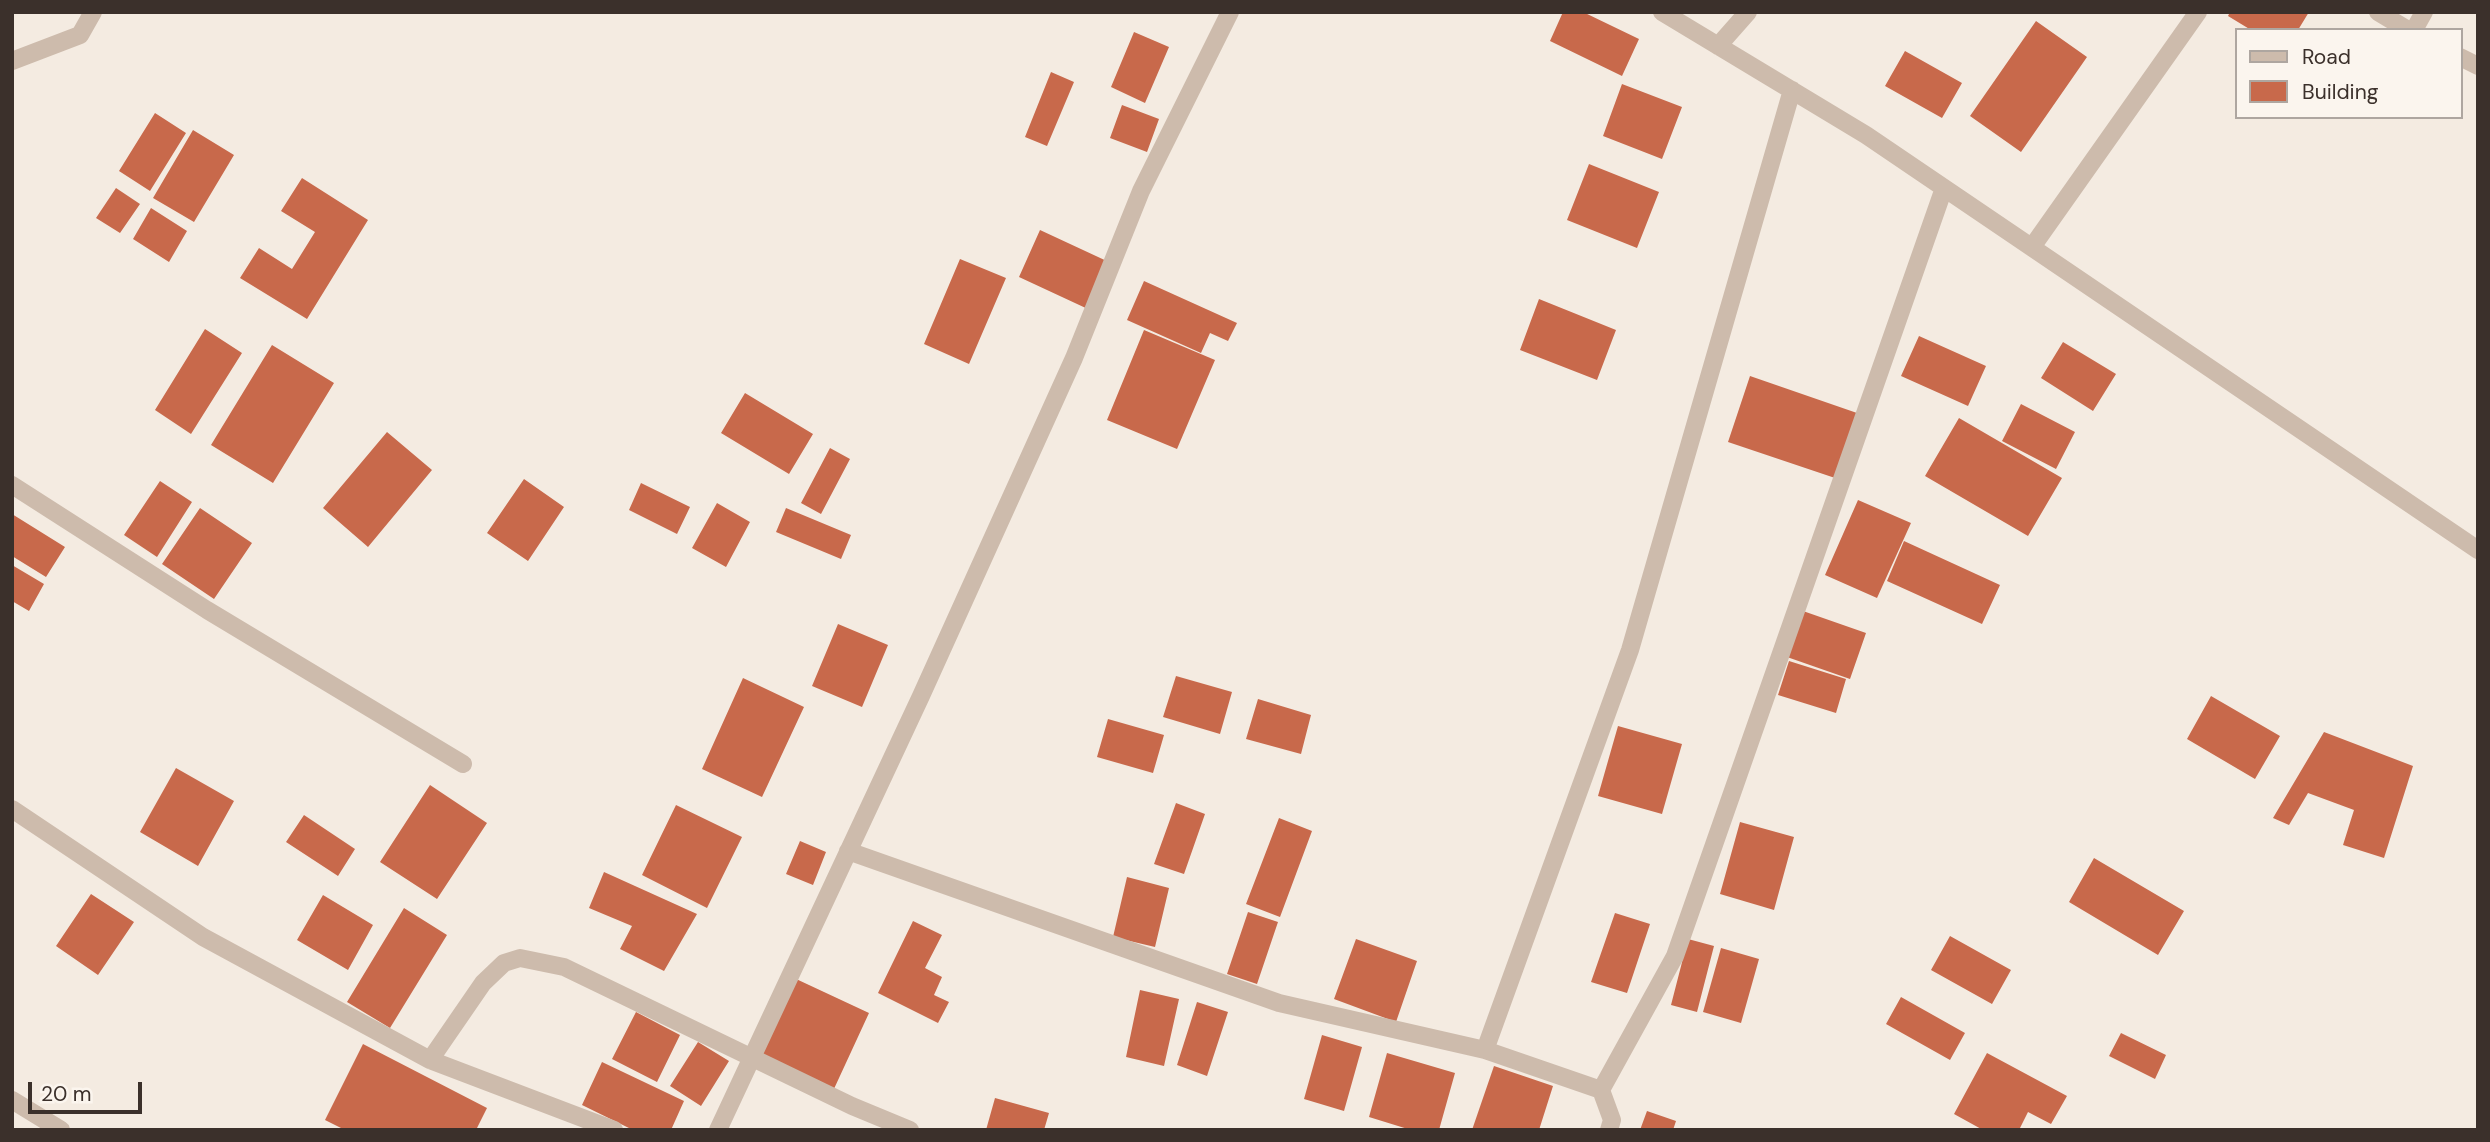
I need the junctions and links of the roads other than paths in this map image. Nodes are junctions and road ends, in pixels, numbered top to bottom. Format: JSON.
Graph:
{"nodes":[{"id":1,"x":93,"y":12,"type":"edge"},
{"id":2,"x":1230,"y":12,"type":"edge"},
{"id":3,"x":1662,"y":12,"type":"edge"},
{"id":4,"x":1748,"y":12,"type":"edge"},
{"id":5,"x":2199,"y":12,"type":"edge"},
{"id":6,"x":2378,"y":12,"type":"edge"},
{"id":7,"x":2424,"y":12,"type":"edge"},
{"id":8,"x":2405,"y":28,"type":"edge"},
{"id":9,"x":2415,"y":28,"type":"edge"},
{"id":10,"x":1718,"y":46,"type":"junction"},
{"id":11,"x":2462,"y":58,"type":"edge"},
{"id":12,"x":12,"y":61,"type":"edge"},
{"id":13,"x":2478,"y":66,"type":"edge"},
{"id":14,"x":1791,"y":90,"type":"junction"},
{"id":15,"x":1944,"y":188,"type":"junction"},
{"id":16,"x":2032,"y":247,"type":"junction"},
{"id":17,"x":12,"y":485,"type":"edge"},
{"id":18,"x":2478,"y":550,"type":"edge"},
{"id":19,"x":463,"y":764,"type":"dead end"},
{"id":20,"x":12,"y":809,"type":"edge"},
{"id":21,"x":848,"y":851,"type":"junction"},
{"id":22,"x":1485,"y":1050,"type":"junction"},
{"id":23,"x":751,"y":1058,"type":"junction"},
{"id":24,"x":430,"y":1060,"type":"junction"},
{"id":25,"x":1601,"y":1090,"type":"junction"},
{"id":26,"x":12,"y":1100,"type":"edge"},
{"id":27,"x":61,"y":1130,"type":"edge"},
{"id":28,"x":614,"y":1130,"type":"edge"},
{"id":29,"x":718,"y":1130,"type":"edge"},
{"id":30,"x":910,"y":1130,"type":"edge"},
{"id":31,"x":1609,"y":1130,"type":"edge"}],
"edges":[{"from":1,"to":12,"type":"street"},
{"from":2,"to":21,"type":"street"},
{"from":3,"to":10,"type":"street"},
{"from":4,"to":10,"type":"street"},
{"from":5,"to":16,"type":"street"},
{"from":6,"to":8,"type":"street"},
{"from":7,"to":9,"type":"street"},
{"from":10,"to":14,"type":"street"},
{"from":11,"to":13,"type":"street"},
{"from":14,"to":15,"type":"street"},
{"from":14,"to":22,"type":"street"},
{"from":15,"to":16,"type":"street"},
{"from":15,"to":25,"type":"street"},
{"from":16,"to":18,"type":"street"},
{"from":17,"to":19,"type":"street"},
{"from":20,"to":24,"type":"street"},
{"from":21,"to":22,"type":"street"},
{"from":21,"to":23,"type":"street"},
{"from":22,"to":25,"type":"street"},
{"from":23,"to":24,"type":"street"},
{"from":23,"to":29,"type":"street"},
{"from":23,"to":30,"type":"street"},
{"from":24,"to":28,"type":"street"},
{"from":25,"to":31,"type":"street"},
{"from":26,"to":27,"type":"street"}]}
